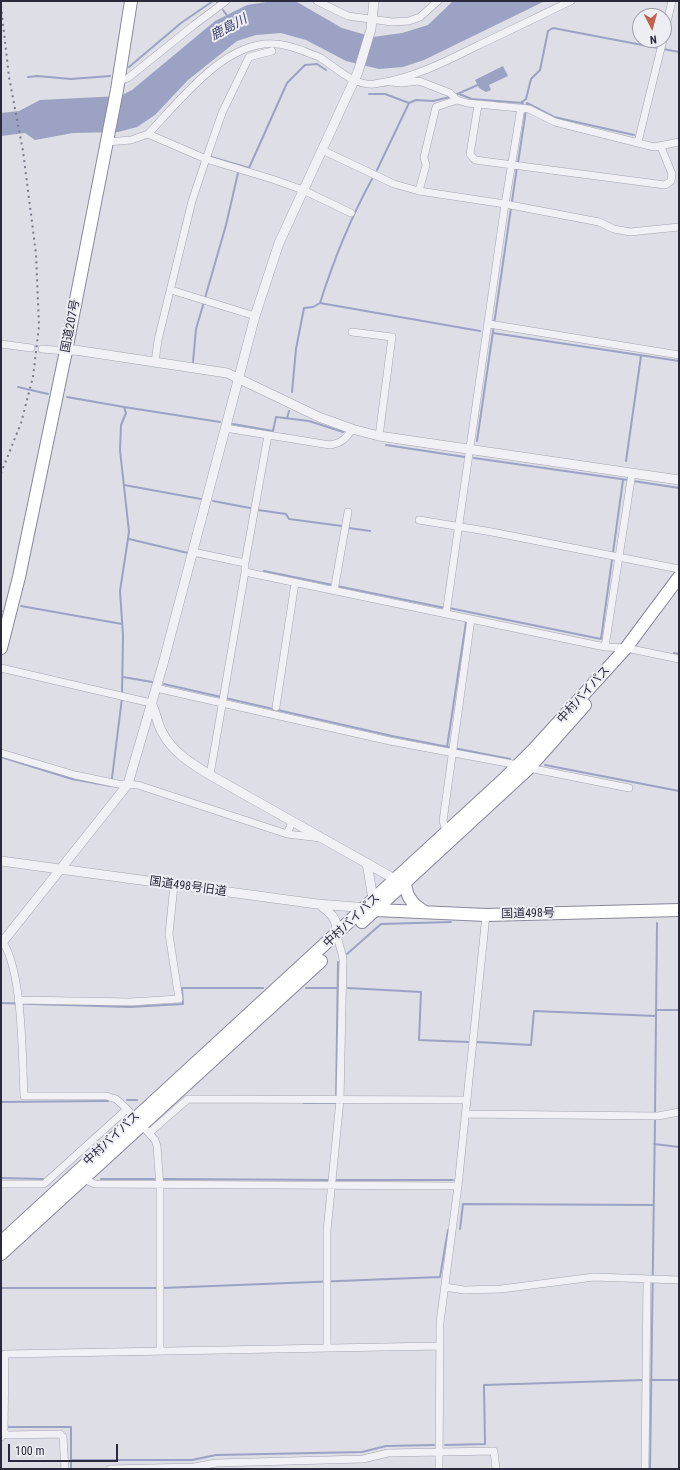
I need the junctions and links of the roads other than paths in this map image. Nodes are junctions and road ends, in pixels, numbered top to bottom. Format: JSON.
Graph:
{"nodes":[{"id":1,"x":131,"y":1,"type":"edge"},
{"id":2,"x":226,"y":1,"type":"edge"},
{"id":3,"x":317,"y":1,"type":"edge"},
{"id":4,"x":374,"y":1,"type":"edge"},
{"id":5,"x":438,"y":1,"type":"edge"},
{"id":6,"x":571,"y":1,"type":"edge"},
{"id":7,"x":372,"y":24,"type":"junction"},
{"id":8,"x":661,"y":48,"type":"edge"},
{"id":9,"x":272,"y":51,"type":"dead end"},
{"id":10,"x":356,"y":76,"type":"junction"},
{"id":11,"x":387,"y":82,"type":"junction"},
{"id":12,"x":118,"y":86,"type":"junction"},
{"id":13,"x":457,"y":100,"type":"junction"},
{"id":14,"x":478,"y":105,"type":"junction"},
{"id":15,"x":525,"y":108,"type":"junction"},
{"id":16,"x":148,"y":134,"type":"junction"},
{"id":17,"x":107,"y":142,"type":"junction"},
{"id":18,"x":638,"y":142,"type":"junction"},
{"id":19,"x":679,"y":142,"type":"edge"},
{"id":20,"x":661,"y":147,"type":"junction"},
{"id":21,"x":322,"y":150,"type":"junction"},
{"id":22,"x":206,"y":160,"type":"junction"},
{"id":23,"x":512,"y":165,"type":"junction"},
{"id":24,"x":303,"y":190,"type":"junction"},
{"id":25,"x":419,"y":191,"type":"junction"},
{"id":26,"x":505,"y":204,"type":"junction"},
{"id":27,"x":351,"y":213,"type":"dead end"},
{"id":28,"x":679,"y":227,"type":"edge"},
{"id":29,"x":171,"y":290,"type":"junction"},
{"id":30,"x":255,"y":316,"type":"junction"},
{"id":31,"x":489,"y":324,"type":"junction"},
{"id":32,"x":352,"y":332,"type":"dead end"},
{"id":33,"x":1,"y":344,"type":"edge"},
{"id":34,"x":31,"y":348,"type":"dead end"},
{"id":35,"x":42,"y":349,"type":"dead end"},
{"id":36,"x":66,"y":350,"type":"junction"},
{"id":37,"x":679,"y":355,"type":"edge"},
{"id":38,"x":155,"y":362,"type":"junction"},
{"id":39,"x":238,"y":378,"type":"junction"},
{"id":40,"x":225,"y":428,"type":"junction"},
{"id":41,"x":352,"y":429,"type":"junction"},
{"id":42,"x":268,"y":435,"type":"junction"},
{"id":43,"x":379,"y":436,"type":"junction"},
{"id":44,"x":470,"y":449,"type":"junction"},
{"id":45,"x":632,"y":478,"type":"junction"},
{"id":46,"x":679,"y":480,"type":"edge"},
{"id":47,"x":348,"y":512,"type":"dead end"},
{"id":48,"x":419,"y":520,"type":"dead end"},
{"id":49,"x":459,"y":527,"type":"junction"},
{"id":50,"x":193,"y":552,"type":"junction"},
{"id":51,"x":620,"y":558,"type":"junction"},
{"id":52,"x":244,"y":563,"type":"junction"},
{"id":53,"x":679,"y":569,"type":"edge"},
{"id":54,"x":245,"y":572,"type":"junction"},
{"id":55,"x":679,"y":577,"type":"edge"},
{"id":56,"x":295,"y":582,"type":"junction"},
{"id":57,"x":679,"y":589,"type":"edge"},
{"id":58,"x":334,"y":591,"type":"junction"},
{"id":59,"x":446,"y":614,"type":"junction"},
{"id":60,"x":471,"y":619,"type":"junction"},
{"id":61,"x":605,"y":647,"type":"junction"},
{"id":62,"x":1,"y":648,"type":"edge"},
{"id":63,"x":629,"y":649,"type":"junction"},
{"id":64,"x":679,"y":659,"type":"edge"},
{"id":65,"x":1,"y":668,"type":"edge"},
{"id":66,"x":156,"y":688,"type":"junction"},
{"id":67,"x":223,"y":699,"type":"junction"},
{"id":68,"x":151,"y":703,"type":"junction"},
{"id":69,"x":276,"y":707,"type":"dead end"},
{"id":70,"x":144,"y":729,"type":"junction"},
{"id":71,"x":161,"y":731,"type":"junction"},
{"id":72,"x":452,"y":752,"type":"junction"},
{"id":73,"x":1,"y":753,"type":"edge"},
{"id":74,"x":523,"y":767,"type":"junction"},
{"id":75,"x":210,"y":775,"type":"junction"},
{"id":76,"x":128,"y":784,"type":"junction"},
{"id":77,"x":629,"y":788,"type":"dead end"},
{"id":78,"x":292,"y":822,"type":"junction"},
{"id":79,"x":287,"y":834,"type":"junction"},
{"id":80,"x":448,"y":838,"type":"junction"},
{"id":81,"x":323,"y":839,"type":"junction"},
{"id":82,"x":1,"y":861,"type":"edge"},
{"id":83,"x":367,"y":863,"type":"junction"},
{"id":84,"x":60,"y":870,"type":"junction"},
{"id":85,"x":400,"y":882,"type":"junction"},
{"id":86,"x":174,"y":885,"type":"junction"},
{"id":87,"x":317,"y":904,"type":"junction"},
{"id":88,"x":372,"y":906,"type":"junction"},
{"id":89,"x":679,"y":910,"type":"edge"},
{"id":90,"x":425,"y":912,"type":"junction"},
{"id":91,"x":486,"y":915,"type":"junction"},
{"id":92,"x":337,"y":940,"type":"junction"},
{"id":93,"x":2,"y":943,"type":"edge"},
{"id":94,"x":18,"y":1000,"type":"junction"},
{"id":95,"x":337,"y":1100,"type":"junction"},
{"id":96,"x":466,"y":1100,"type":"junction"},
{"id":97,"x":679,"y":1112,"type":"edge"},
{"id":98,"x":465,"y":1114,"type":"junction"},
{"id":99,"x":138,"y":1121,"type":"junction"},
{"id":100,"x":79,"y":1177,"type":"junction"},
{"id":101,"x":333,"y":1181,"type":"junction"},
{"id":102,"x":47,"y":1182,"type":"junction"},
{"id":103,"x":1,"y":1184,"type":"edge"},
{"id":104,"x":159,"y":1184,"type":"junction"},
{"id":105,"x":458,"y":1186,"type":"junction"},
{"id":106,"x":56,"y":1191,"type":"junction"},
{"id":107,"x":1,"y":1242,"type":"edge"},
{"id":108,"x":1,"y":1254,"type":"edge"},
{"id":109,"x":646,"y":1280,"type":"junction"},
{"id":110,"x":679,"y":1280,"type":"edge"},
{"id":111,"x":445,"y":1287,"type":"junction"},
{"id":112,"x":439,"y":1346,"type":"junction"},
{"id":113,"x":327,"y":1347,"type":"junction"},
{"id":114,"x":160,"y":1351,"type":"junction"},
{"id":115,"x":3,"y":1431,"type":"edge"},
{"id":116,"x":439,"y":1452,"type":"junction"},
{"id":117,"x":64,"y":1469,"type":"edge"},
{"id":118,"x":110,"y":1469,"type":"edge"},
{"id":119,"x":439,"y":1469,"type":"edge"},
{"id":120,"x":496,"y":1469,"type":"edge"},
{"id":121,"x":645,"y":1469,"type":"edge"}],
"edges":[{"from":1,"to":12,"type":"highway","name":"国道207号"},
{"from":2,"to":12,"type":"street"},
{"from":3,"to":7,"type":"street"},
{"from":4,"to":7,"type":"street"},
{"from":5,"to":7,"type":"street"},
{"from":6,"to":11,"type":"street"},
{"from":7,"to":10,"type":"street"},
{"from":8,"to":18,"type":"street"},
{"from":9,"to":22,"type":"street"},
{"from":10,"to":11,"type":"street"},
{"from":10,"to":16,"type":"street"},
{"from":10,"to":21,"type":"street"},
{"from":11,"to":13,"type":"street"},
{"from":12,"to":17,"type":"highway","name":"国道207号"},
{"from":13,"to":14,"type":"street"},
{"from":13,"to":25,"type":"street"},
{"from":14,"to":15,"type":"street"},
{"from":14,"to":23,"type":"street"},
{"from":15,"to":18,"type":"street"},
{"from":15,"to":23,"type":"street"},
{"from":16,"to":17,"type":"street"},
{"from":16,"to":22,"type":"street"},
{"from":17,"to":36,"type":"highway","name":"国道207号"},
{"from":18,"to":20,"type":"street"},
{"from":19,"to":20,"type":"street"},
{"from":20,"to":23,"type":"street"},
{"from":21,"to":24,"type":"street"},
{"from":21,"to":25,"type":"street"},
{"from":22,"to":24,"type":"street"},
{"from":22,"to":29,"type":"street"},
{"from":23,"to":26,"type":"street"},
{"from":24,"to":27,"type":"street"},
{"from":24,"to":30,"type":"street"},
{"from":25,"to":26,"type":"street"},
{"from":26,"to":28,"type":"street"},
{"from":26,"to":31,"type":"street"},
{"from":29,"to":30,"type":"street"},
{"from":29,"to":38,"type":"street"},
{"from":30,"to":39,"type":"street"},
{"from":31,"to":37,"type":"street"},
{"from":31,"to":44,"type":"street"},
{"from":32,"to":43,"type":"street"},
{"from":33,"to":34,"type":"street"},
{"from":35,"to":36,"type":"street"},
{"from":36,"to":38,"type":"street"},
{"from":36,"to":62,"type":"highway","name":"国道207号"},
{"from":38,"to":39,"type":"street"},
{"from":39,"to":40,"type":"street"},
{"from":39,"to":41,"type":"street"},
{"from":40,"to":42,"type":"street"},
{"from":40,"to":50,"type":"street"},
{"from":41,"to":42,"type":"street"},
{"from":41,"to":43,"type":"street"},
{"from":42,"to":52,"type":"street"},
{"from":43,"to":44,"type":"street"},
{"from":44,"to":45,"type":"street"},
{"from":44,"to":49,"type":"street"},
{"from":45,"to":46,"type":"street"},
{"from":45,"to":51,"type":"street"},
{"from":47,"to":58,"type":"street"},
{"from":48,"to":49,"type":"street"},
{"from":49,"to":51,"type":"street"},
{"from":49,"to":59,"type":"street"},
{"from":50,"to":52,"type":"street"},
{"from":50,"to":66,"type":"street"},
{"from":51,"to":53,"type":"street"},
{"from":51,"to":61,"type":"street"},
{"from":52,"to":54,"type":"street"},
{"from":54,"to":56,"type":"street"},
{"from":54,"to":67,"type":"street"},
{"from":55,"to":63,"type":"highway","name":"中村バイパス"},
{"from":56,"to":58,"type":"street"},
{"from":56,"to":69,"type":"street"},
{"from":57,"to":63,"type":"highway","name":"中村バイパス"},
{"from":58,"to":59,"type":"street"},
{"from":59,"to":60,"type":"street"},
{"from":60,"to":61,"type":"street"},
{"from":60,"to":72,"type":"street"},
{"from":61,"to":63,"type":"street"},
{"from":63,"to":64,"type":"street"},
{"from":63,"to":74,"type":"highway","name":"中村バイパス"},
{"from":65,"to":68,"type":"street"},
{"from":66,"to":67,"type":"street"},
{"from":66,"to":68,"type":"street"},
{"from":67,"to":72,"type":"street"},
{"from":67,"to":75,"type":"street"},
{"from":68,"to":70,"type":"street"},
{"from":68,"to":71,"type":"street"},
{"from":70,"to":71,"type":"street"},
{"from":70,"to":76,"type":"street"},
{"from":71,"to":75,"type":"street"},
{"from":72,"to":74,"type":"street"},
{"from":72,"to":80,"type":"street"},
{"from":73,"to":76,"type":"street"},
{"from":74,"to":77,"type":"street"},
{"from":74,"to":80,"type":"highway","name":"中村バイパス"},
{"from":75,"to":78,"type":"street"},
{"from":76,"to":79,"type":"street"},
{"from":76,"to":84,"type":"street"},
{"from":78,"to":79,"type":"street"},
{"from":78,"to":81,"type":"street"},
{"from":79,"to":81,"type":"street"},
{"from":80,"to":85,"type":"highway","name":"中村バイパス"},
{"from":81,"to":83,"type":"street"},
{"from":82,"to":84,"type":"street","name":"国道498号旧道"},
{"from":83,"to":85,"type":"street"},
{"from":83,"to":88,"type":"street"},
{"from":84,"to":86,"type":"street","name":"国道498号旧道"},
{"from":84,"to":93,"type":"street"},
{"from":85,"to":88,"type":"highway","name":"中村バイパス"},
{"from":85,"to":90,"type":"highway"},
{"from":86,"to":87,"type":"street","name":"国道498号旧道"},
{"from":86,"to":94,"type":"street"},
{"from":87,"to":88,"type":"street","name":"国道498号旧道"},
{"from":87,"to":92,"type":"street"},
{"from":88,"to":90,"type":"highway","name":"国道498号"},
{"from":88,"to":92,"type":"highway","name":"中村バイパス"},
{"from":89,"to":91,"type":"highway","name":"国道498号"},
{"from":90,"to":91,"type":"highway","name":"国道498号"},
{"from":91,"to":96,"type":"street"},
{"from":92,"to":95,"type":"street"},
{"from":92,"to":99,"type":"highway","name":"中村バイパス"},
{"from":93,"to":94,"type":"street"},
{"from":94,"to":99,"type":"street"},
{"from":95,"to":96,"type":"street"},
{"from":95,"to":99,"type":"street"},
{"from":95,"to":101,"type":"street"},
{"from":96,"to":98,"type":"street"},
{"from":97,"to":98,"type":"street"},
{"from":98,"to":105,"type":"street"},
{"from":99,"to":100,"type":"highway","name":"中村バイパス"},
{"from":99,"to":102,"type":"street"},
{"from":99,"to":104,"type":"street"},
{"from":100,"to":104,"type":"street"},
{"from":100,"to":106,"type":"highway","name":"中村バイパス"},
{"from":100,"to":108,"type":"highway","name":"中村バイパス"},
{"from":101,"to":104,"type":"street"},
{"from":101,"to":105,"type":"street"},
{"from":101,"to":113,"type":"street"},
{"from":102,"to":103,"type":"street"},
{"from":102,"to":106,"type":"street"},
{"from":104,"to":114,"type":"street"},
{"from":105,"to":111,"type":"street"},
{"from":106,"to":107,"type":"highway","name":"中村バイパス"},
{"from":109,"to":110,"type":"street"},
{"from":109,"to":111,"type":"street"},
{"from":109,"to":121,"type":"street"},
{"from":111,"to":112,"type":"street"},
{"from":112,"to":113,"type":"street"},
{"from":112,"to":116,"type":"street"},
{"from":113,"to":114,"type":"street"},
{"from":114,"to":115,"type":"street"},
{"from":115,"to":117,"type":"street"},
{"from":116,"to":118,"type":"street"},
{"from":116,"to":119,"type":"street"},
{"from":116,"to":120,"type":"street"}]}
